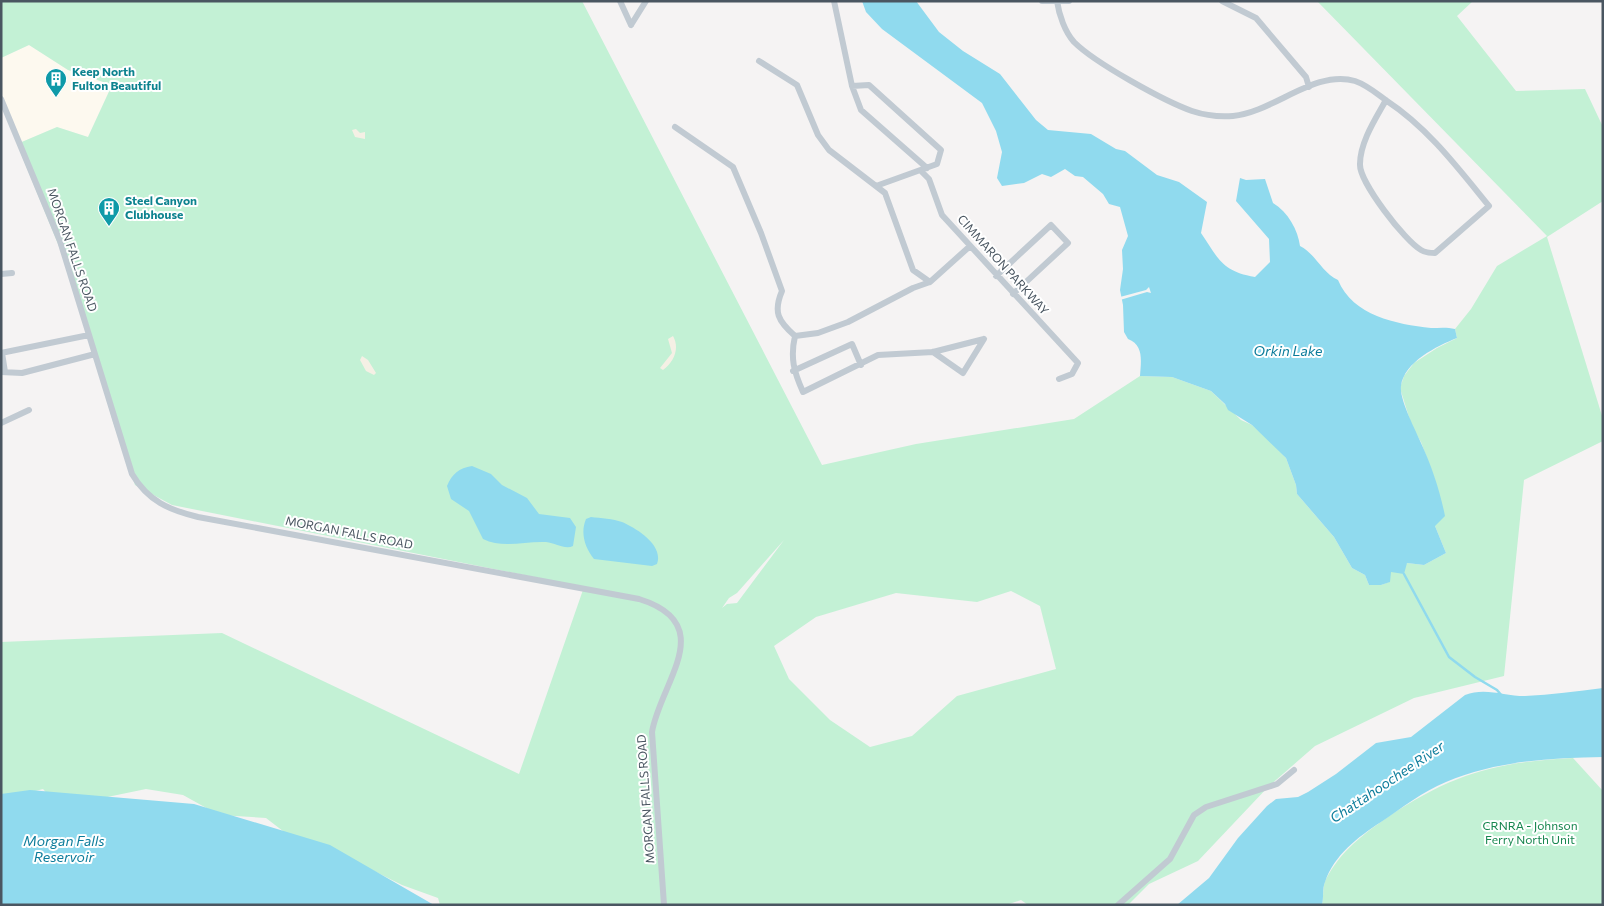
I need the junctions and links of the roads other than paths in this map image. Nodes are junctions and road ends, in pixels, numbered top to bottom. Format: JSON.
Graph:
{"nodes":[{"id":1,"x":620,"y":1,"type":"edge"},
{"id":2,"x":646,"y":1,"type":"edge"},
{"id":3,"x":834,"y":1,"type":"edge"},
{"id":4,"x":1042,"y":1,"type":"edge"},
{"id":5,"x":1070,"y":1,"type":"edge"},
{"id":6,"x":1222,"y":1,"type":"edge"},
{"id":7,"x":1057,"y":2,"type":"edge"},
{"id":8,"x":759,"y":60,"type":"dead end"},
{"id":9,"x":852,"y":86,"type":"junction"},
{"id":10,"x":1309,"y":87,"type":"junction"},
{"id":11,"x":1,"y":99,"type":"edge"},
{"id":12,"x":1386,"y":100,"type":"junction"},
{"id":13,"x":676,"y":127,"type":"dead end"},
{"id":14,"x":924,"y":170,"type":"junction"},
{"id":15,"x":876,"y":186,"type":"junction"},
{"id":16,"x":969,"y":247,"type":"junction"},
{"id":17,"x":12,"y":273,"type":"dead end"},
{"id":18,"x":1,"y":274,"type":"edge"},
{"id":19,"x":996,"y":276,"type":"junction"},
{"id":20,"x":930,"y":282,"type":"junction"},
{"id":21,"x":1013,"y":294,"type":"junction"},
{"id":22,"x":89,"y":335,"type":"junction"},
{"id":23,"x":794,"y":336,"type":"junction"},
{"id":24,"x":933,"y":352,"type":"junction"},
{"id":25,"x":1,"y":353,"type":"edge"},
{"id":26,"x":95,"y":354,"type":"junction"},
{"id":27,"x":861,"y":365,"type":"junction"},
{"id":28,"x":793,"y":371,"type":"junction"},
{"id":29,"x":3,"y":372,"type":"edge"},
{"id":30,"x":1059,"y":379,"type":"dead end"},
{"id":31,"x":29,"y":410,"type":"dead end"},
{"id":32,"x":1,"y":423,"type":"edge"},
{"id":33,"x":1294,"y":770,"type":"dead end"},
{"id":34,"x":664,"y":905,"type":"edge"},
{"id":35,"x":1118,"y":905,"type":"edge"}],
"edges":[{"from":1,"to":2,"type":"street"},
{"from":3,"to":9,"type":"street"},
{"from":4,"to":7,"type":"street"},
{"from":5,"to":7,"type":"street"},
{"from":6,"to":10,"type":"street"},
{"from":7,"to":10,"type":"street"},
{"from":8,"to":15,"type":"street"},
{"from":9,"to":14,"type":"street","name":"CIMMARON PARKWAY"},
{"from":9,"to":14,"type":"street"},
{"from":10,"to":12,"type":"street"},
{"from":11,"to":22,"type":"street","name":"MORGAN FALLS ROAD"},
{"from":12,"to":12,"type":"street"},
{"from":13,"to":23,"type":"street"},
{"from":14,"to":15,"type":"street"},
{"from":14,"to":16,"type":"street","name":"CIMMARON PARKWAY"},
{"from":15,"to":20,"type":"street"},
{"from":16,"to":19,"type":"street","name":"CIMMARON PARKWAY"},
{"from":16,"to":20,"type":"street"},
{"from":17,"to":18,"type":"street"},
{"from":19,"to":21,"type":"street","name":"CIMMARON PARKWAY"},
{"from":19,"to":21,"type":"street"},
{"from":20,"to":23,"type":"street"},
{"from":21,"to":30,"type":"street","name":"CIMMARON PARKWAY"},
{"from":22,"to":25,"type":"street"},
{"from":22,"to":26,"type":"street","name":"MORGAN FALLS ROAD"},
{"from":23,"to":28,"type":"street"},
{"from":24,"to":24,"type":"street"},
{"from":24,"to":27,"type":"street"},
{"from":25,"to":29,"type":"street"},
{"from":26,"to":29,"type":"street"},
{"from":26,"to":34,"type":"street","name":"MORGAN FALLS ROAD"},
{"from":27,"to":28,"type":"street"},
{"from":27,"to":28,"type":"street"},
{"from":31,"to":32,"type":"street"},
{"from":33,"to":35,"type":"street"}]}
